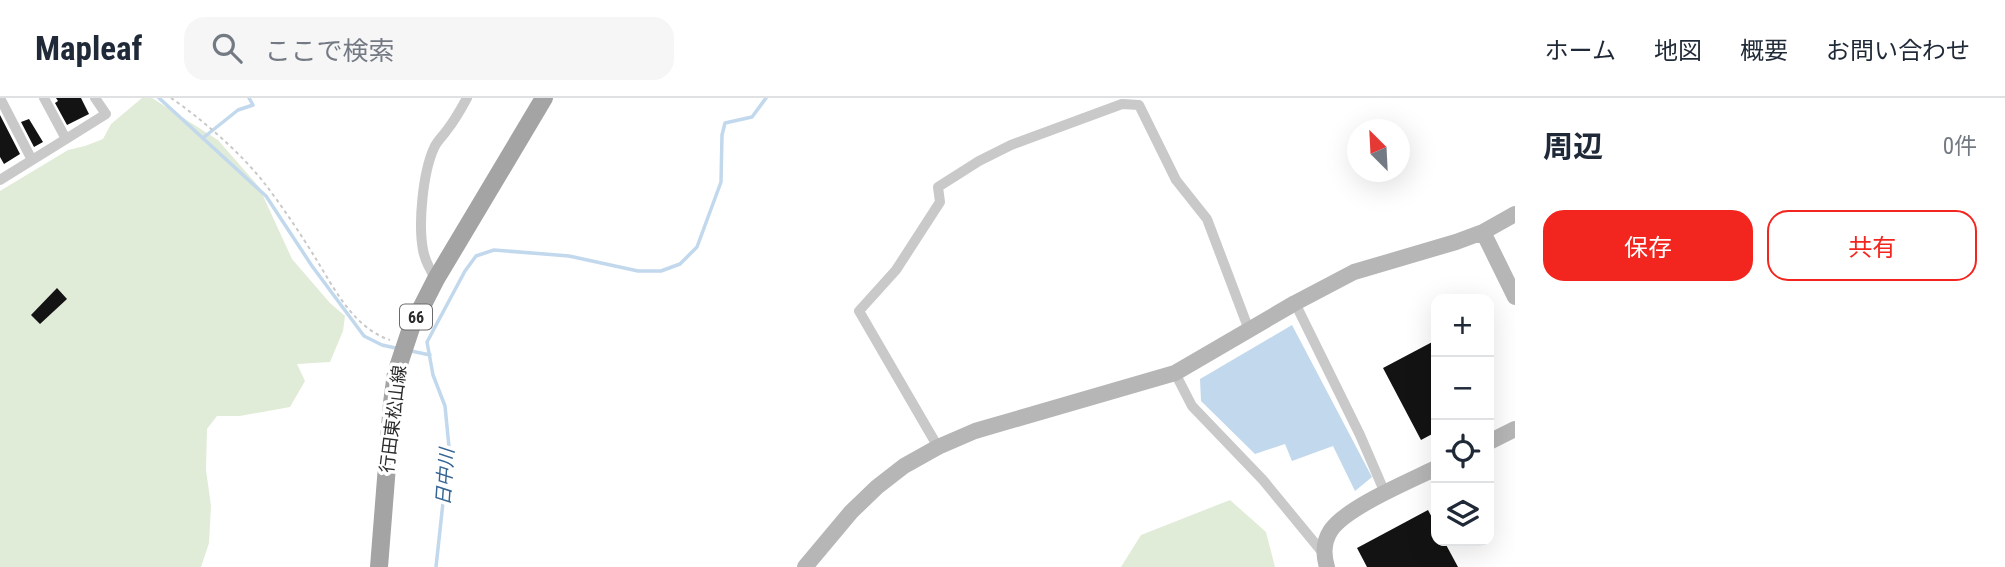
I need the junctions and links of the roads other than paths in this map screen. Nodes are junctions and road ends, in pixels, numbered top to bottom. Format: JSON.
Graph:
{"nodes":[{"id":1,"x":0,"y":98,"type":"edge"},
{"id":2,"x":44,"y":98,"type":"edge"},
{"id":3,"x":95,"y":98,"type":"edge"},
{"id":4,"x":467,"y":98,"type":"edge"},
{"id":5,"x":544,"y":98,"type":"edge"},
{"id":6,"x":66,"y":139,"type":"junction"},
{"id":7,"x":32,"y":160,"type":"junction"},
{"id":8,"x":1,"y":178,"type":"edge"},
{"id":9,"x":1515,"y":214,"type":"edge"},
{"id":10,"x":1483,"y":232,"type":"junction"},
{"id":11,"x":436,"y":279,"type":"junction"},
{"id":12,"x":1515,"y":297,"type":"edge"},
{"id":13,"x":1295,"y":303,"type":"junction"},
{"id":14,"x":1249,"y":330,"type":"junction"},
{"id":15,"x":1175,"y":373,"type":"junction"},
{"id":16,"x":1515,"y":429,"type":"edge"},
{"id":17,"x":1494,"y":440,"type":"edge"},
{"id":18,"x":938,"y":447,"type":"junction"},
{"id":19,"x":1431,"y":470,"type":"edge"},
{"id":20,"x":1385,"y":493,"type":"junction"},
{"id":21,"x":1325,"y":560,"type":"edge"},
{"id":22,"x":807,"y":566,"type":"edge"},
{"id":23,"x":379,"y":567,"type":"edge"}],
"edges":[{"from":1,"to":7,"type":"street"},
{"from":2,"to":6,"type":"street"},
{"from":3,"to":6,"type":"street"},
{"from":4,"to":11,"type":"street"},
{"from":5,"to":11,"type":"main road","name":"行田東松山線","number":"66"},
{"from":6,"to":7,"type":"street"},
{"from":7,"to":8,"type":"street"},
{"from":9,"to":10,"type":"street"},
{"from":10,"to":12,"type":"street"},
{"from":10,"to":13,"type":"street"},
{"from":11,"to":23,"type":"main road","name":"行田東松山線","number":"66"},
{"from":13,"to":14,"type":"street"},
{"from":13,"to":20,"type":"street"},
{"from":14,"to":15,"type":"street"},
{"from":14,"to":18,"type":"street"},
{"from":15,"to":18,"type":"street"},
{"from":15,"to":21,"type":"street"},
{"from":16,"to":17,"type":"street"},
{"from":18,"to":22,"type":"street"},
{"from":19,"to":20,"type":"street"},
{"from":20,"to":21,"type":"street"}]}
